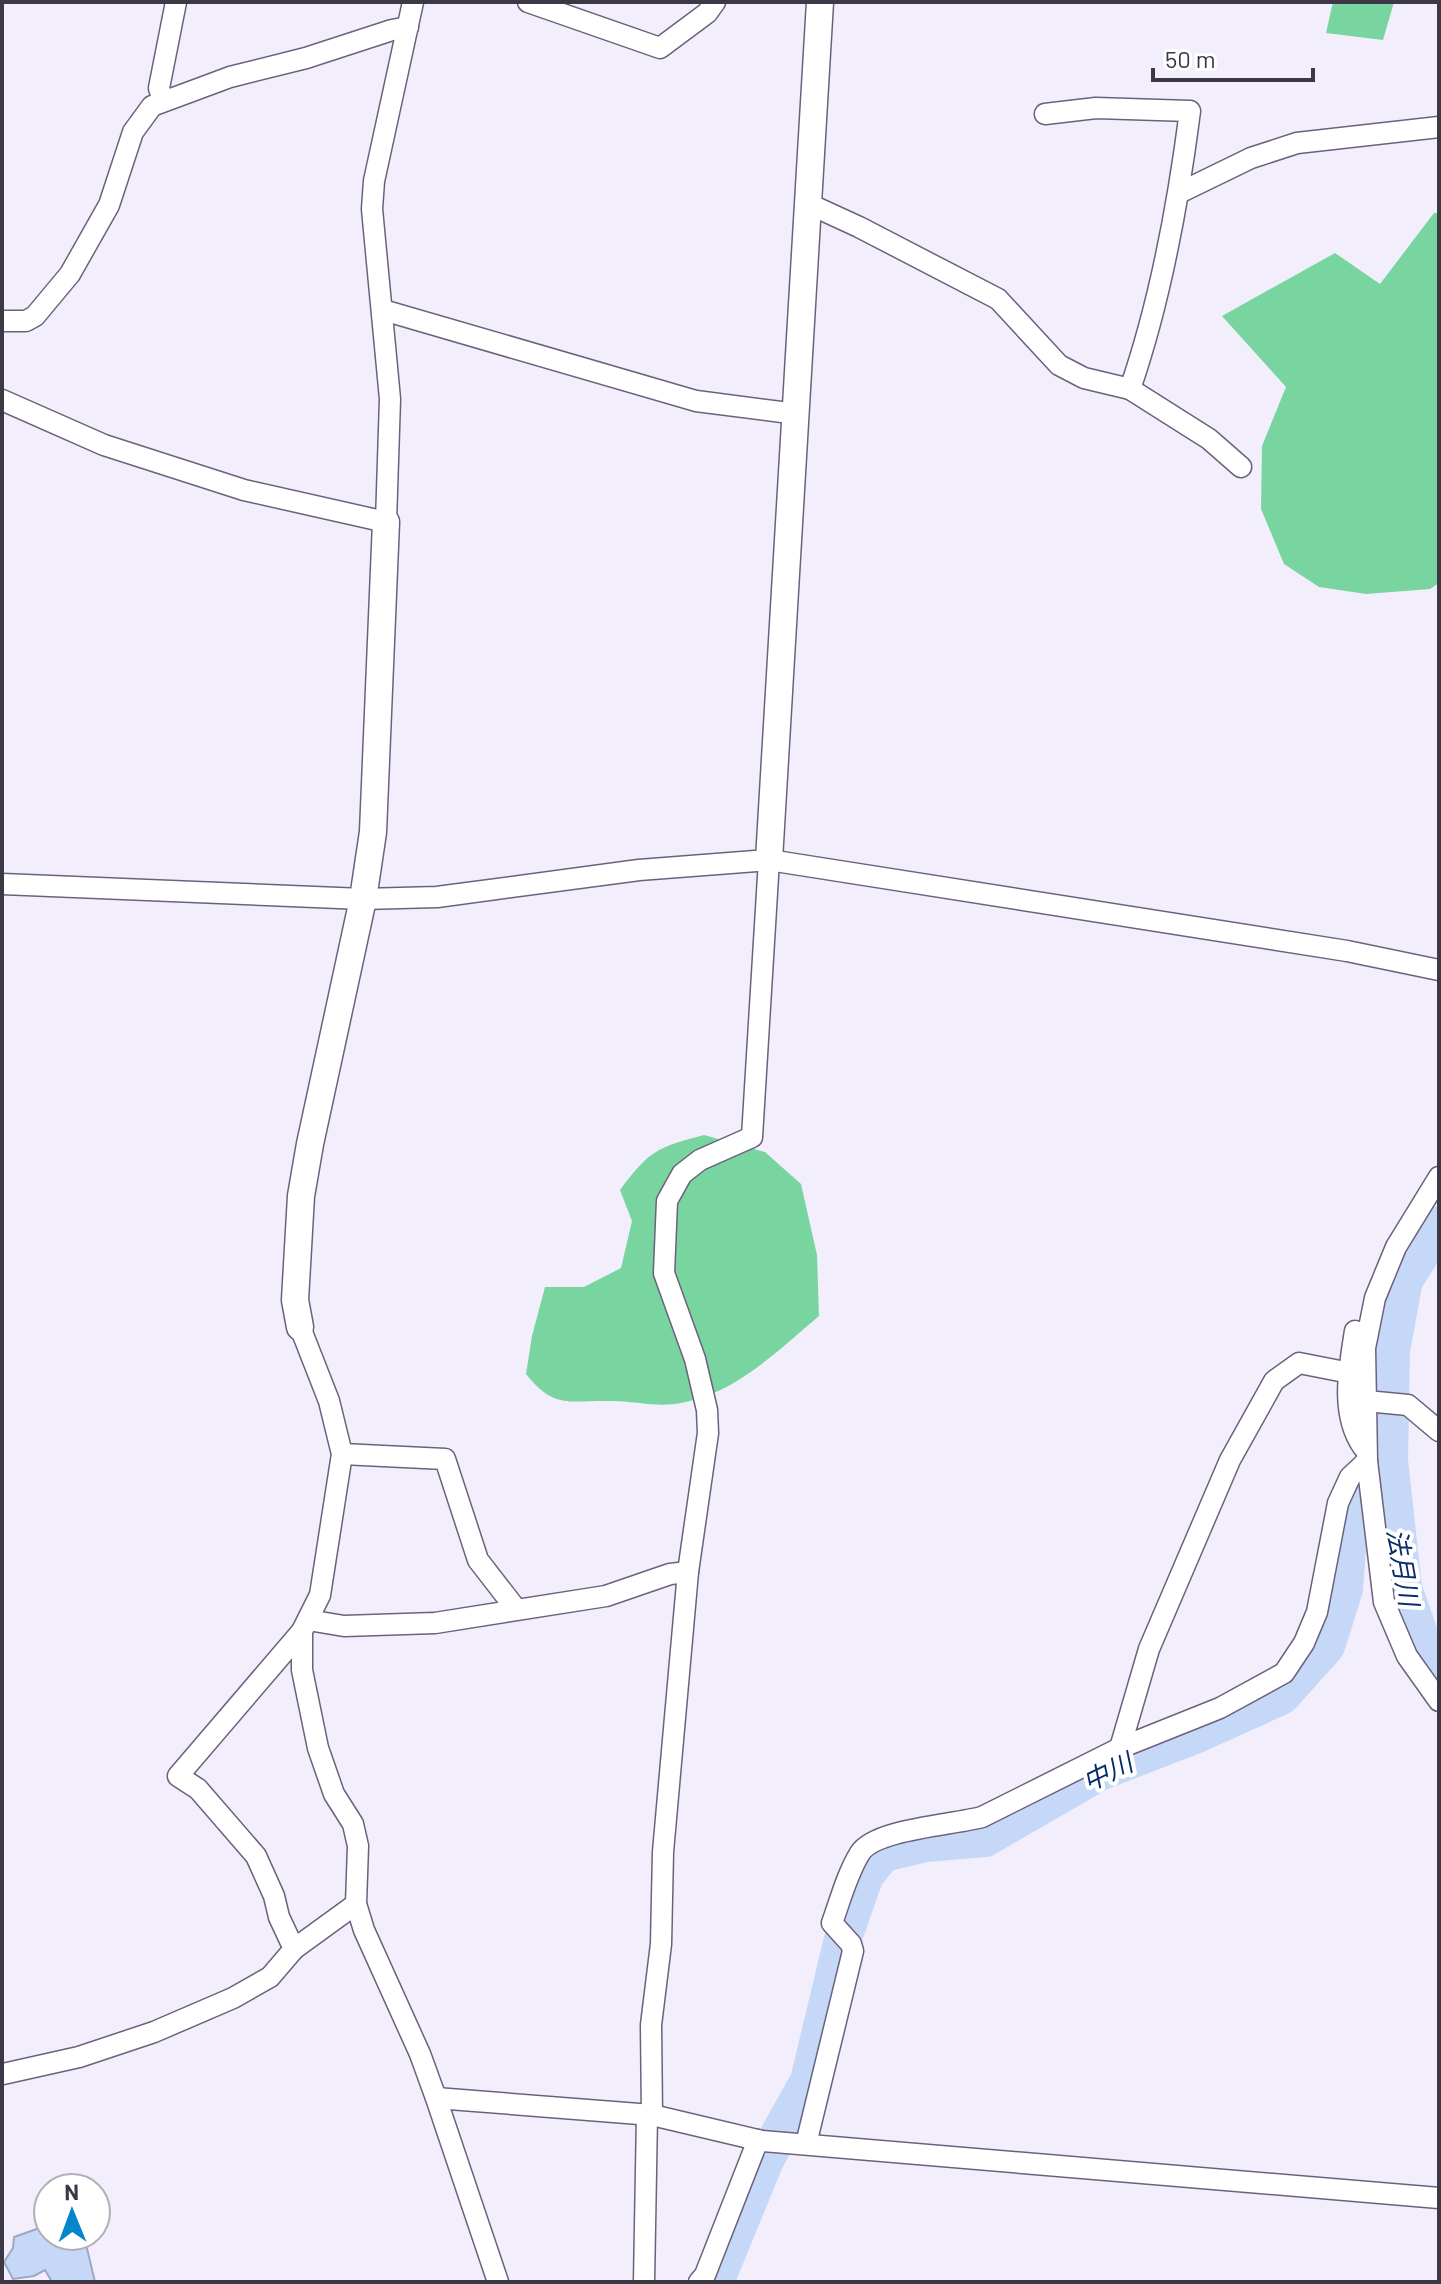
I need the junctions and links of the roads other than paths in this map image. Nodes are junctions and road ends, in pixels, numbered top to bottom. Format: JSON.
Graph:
{"nodes":[{"id":1,"x":176,"y":2,"type":"edge"},
{"id":2,"x":413,"y":2,"type":"edge"},
{"id":3,"x":528,"y":2,"type":"edge"},
{"id":4,"x":715,"y":2,"type":"edge"},
{"id":5,"x":820,"y":2,"type":"edge"},
{"id":6,"x":408,"y":27,"type":"junction"},
{"id":7,"x":163,"y":101,"type":"junction"},
{"id":8,"x":1045,"y":114,"type":"dead end"},
{"id":9,"x":1439,"y":127,"type":"edge"},
{"id":10,"x":1179,"y":193,"type":"junction"},
{"id":11,"x":809,"y":204,"type":"junction"},
{"id":12,"x":383,"y":310,"type":"junction"},
{"id":13,"x":2,"y":321,"type":"edge"},
{"id":14,"x":1130,"y":389,"type":"junction"},
{"id":15,"x":2,"y":400,"type":"edge"},
{"id":16,"x":797,"y":414,"type":"junction"},
{"id":17,"x":1241,"y":467,"type":"dead end"},
{"id":18,"x":386,"y":522,"type":"junction"},
{"id":19,"x":769,"y":860,"type":"junction"},
{"id":20,"x":2,"y":884,"type":"edge"},
{"id":21,"x":363,"y":899,"type":"junction"},
{"id":22,"x":1439,"y":970,"type":"edge"},
{"id":23,"x":1439,"y":1177,"type":"edge"},
{"id":24,"x":1381,"y":1283,"type":"junction"},
{"id":25,"x":300,"y":1327,"type":"joint"},
{"id":26,"x":1350,"y":1373,"type":"junction"},
{"id":27,"x":1371,"y":1401,"type":"junction"},
{"id":28,"x":1439,"y":1431,"type":"edge"},
{"id":29,"x":342,"y":1454,"type":"junction"},
{"id":30,"x":1367,"y":1457,"type":"junction"},
{"id":31,"x":688,"y":1572,"type":"junction"},
{"id":32,"x":516,"y":1609,"type":"junction"},
{"id":33,"x":305,"y":1625,"type":"junction"},
{"id":34,"x":1439,"y":1701,"type":"edge"},
{"id":35,"x":1120,"y":1748,"type":"junction"},
{"id":36,"x":356,"y":1904,"type":"junction"},
{"id":37,"x":294,"y":1949,"type":"junction"},
{"id":38,"x":3,"y":2074,"type":"edge"},
{"id":39,"x":436,"y":2098,"type":"junction"},
{"id":40,"x":649,"y":2115,"type":"junction"},
{"id":41,"x":760,"y":2141,"type":"junction"},
{"id":42,"x":806,"y":2144,"type":"junction"},
{"id":43,"x":1439,"y":2198,"type":"edge"},
{"id":44,"x":498,"y":2282,"type":"edge"},
{"id":45,"x":644,"y":2282,"type":"edge"},
{"id":46,"x":699,"y":2282,"type":"edge"}],
"edges":[{"from":1,"to":7,"type":"street"},
{"from":2,"to":6,"type":"street"},
{"from":3,"to":4,"type":"street"},
{"from":5,"to":11,"type":"street"},
{"from":6,"to":7,"type":"street"},
{"from":6,"to":12,"type":"street"},
{"from":7,"to":13,"type":"street"},
{"from":8,"to":10,"type":"street"},
{"from":9,"to":10,"type":"street"},
{"from":10,"to":14,"type":"street"},
{"from":11,"to":14,"type":"street"},
{"from":11,"to":16,"type":"street"},
{"from":12,"to":16,"type":"street"},
{"from":12,"to":18,"type":"street"},
{"from":14,"to":17,"type":"street"},
{"from":15,"to":18,"type":"street"},
{"from":16,"to":19,"type":"street"},
{"from":18,"to":21,"type":"street"},
{"from":19,"to":21,"type":"street"},
{"from":19,"to":22,"type":"street"},
{"from":19,"to":31,"type":"street"},
{"from":20,"to":21,"type":"street"},
{"from":21,"to":25,"type":"street"},
{"from":23,"to":24,"type":"street"},
{"from":24,"to":26,"type":"street"},
{"from":24,"to":27,"type":"street"},
{"from":25,"to":29,"type":"street"},
{"from":26,"to":30,"type":"street"},
{"from":26,"to":35,"type":"street"},
{"from":27,"to":28,"type":"street"},
{"from":27,"to":30,"type":"street"},
{"from":29,"to":32,"type":"street"},
{"from":29,"to":33,"type":"street"},
{"from":30,"to":34,"type":"street"},
{"from":30,"to":35,"type":"street"},
{"from":31,"to":32,"type":"street"},
{"from":31,"to":40,"type":"street"},
{"from":32,"to":33,"type":"street"},
{"from":33,"to":36,"type":"street"},
{"from":33,"to":37,"type":"street"},
{"from":35,"to":42,"type":"street"},
{"from":36,"to":37,"type":"street"},
{"from":36,"to":39,"type":"street"},
{"from":37,"to":38,"type":"street"},
{"from":39,"to":40,"type":"street"},
{"from":39,"to":44,"type":"street"},
{"from":40,"to":41,"type":"street"},
{"from":40,"to":45,"type":"street"},
{"from":41,"to":42,"type":"street"},
{"from":41,"to":46,"type":"street"},
{"from":42,"to":43,"type":"street"}]}
